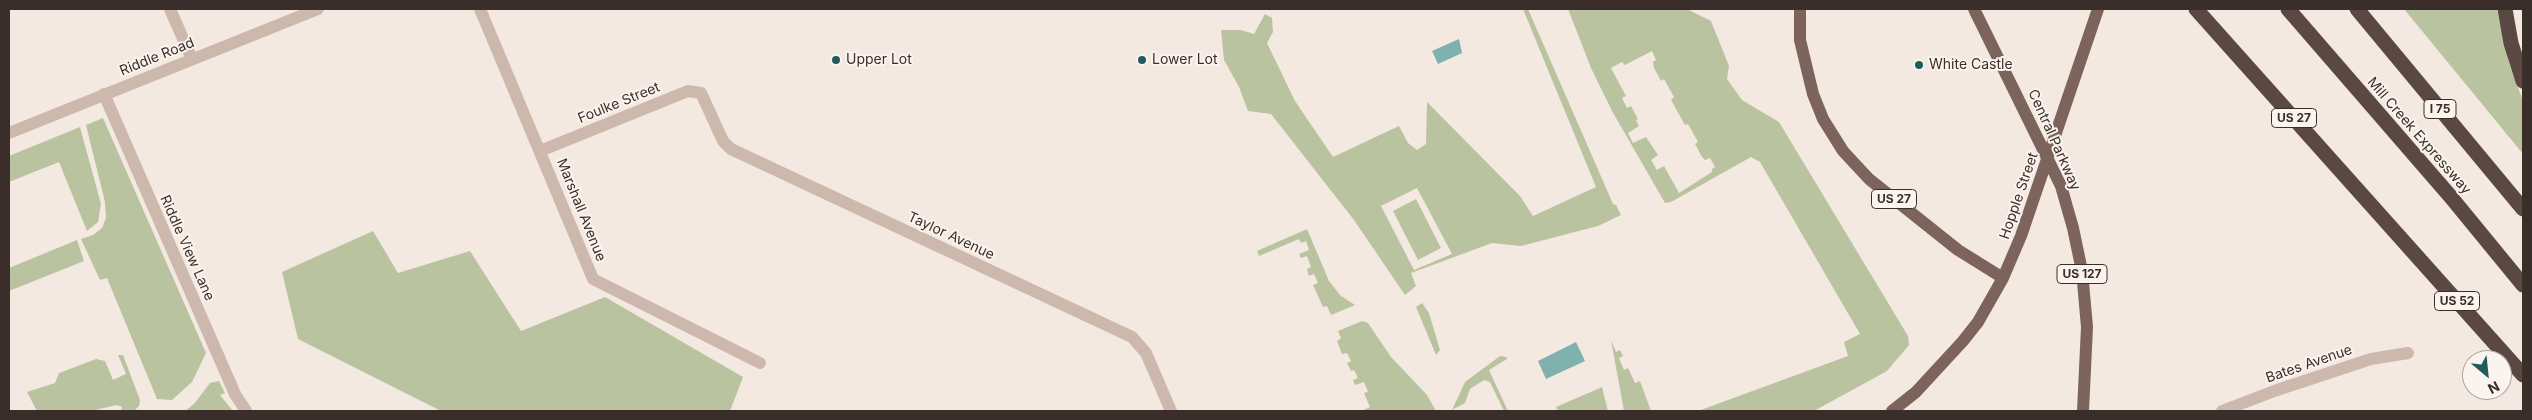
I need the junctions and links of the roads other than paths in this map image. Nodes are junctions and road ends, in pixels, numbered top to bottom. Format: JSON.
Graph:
{"nodes":[{"id":1,"x":170,"y":9,"type":"edge"},
{"id":2,"x":318,"y":9,"type":"edge"},
{"id":3,"x":480,"y":9,"type":"edge"},
{"id":4,"x":1800,"y":9,"type":"edge"},
{"id":5,"x":1974,"y":9,"type":"edge"},
{"id":6,"x":2098,"y":9,"type":"edge"},
{"id":7,"x":2196,"y":9,"type":"edge"},
{"id":8,"x":2288,"y":9,"type":"edge"},
{"id":9,"x":2357,"y":9,"type":"edge"},
{"id":10,"x":2505,"y":9,"type":"edge"},
{"id":11,"x":192,"y":59,"type":"junction"},
{"id":12,"x":2523,"y":82,"type":"edge"},
{"id":13,"x":104,"y":94,"type":"junction"},
{"id":14,"x":706,"y":101,"type":"joint"},
{"id":15,"x":9,"y":133,"type":"edge"},
{"id":16,"x":540,"y":151,"type":"junction"},
{"id":17,"x":2523,"y":209,"type":"edge"},
{"id":18,"x":2391,"y":227,"type":"joint"},
{"id":19,"x":2003,"y":278,"type":"junction"},
{"id":20,"x":2523,"y":285,"type":"edge"},
{"id":21,"x":2408,"y":353,"type":"dead end"},
{"id":22,"x":760,"y":363,"type":"dead end"},
{"id":23,"x":2523,"y":374,"type":"edge"},
{"id":24,"x":246,"y":411,"type":"edge"},
{"id":25,"x":1171,"y":411,"type":"edge"},
{"id":26,"x":1892,"y":411,"type":"edge"},
{"id":27,"x":2083,"y":411,"type":"edge"},
{"id":28,"x":2222,"y":411,"type":"edge"}],
"edges":[{"from":1,"to":11,"type":"street"},
{"from":2,"to":11,"type":"street","name":"Riddle Road"},
{"from":3,"to":16,"type":"street","name":"Marshall Avenue"},
{"from":4,"to":19,"type":"main road","number":"US 27"},
{"from":5,"to":27,"type":"main road","name":"Central Parkway","number":"US 127"},
{"from":6,"to":19,"type":"main road","name":"Hopple Street"},
{"from":7,"to":18,"type":"highway","number":"US 27"},
{"from":8,"to":20,"type":"highway","name":"Mill Creek Expressway"},
{"from":9,"to":17,"type":"highway","number":"I 75"},
{"from":10,"to":12,"type":"highway"},
{"from":11,"to":13,"type":"street","name":"Riddle Road"},
{"from":13,"to":15,"type":"street","name":"Riddle Road"},
{"from":13,"to":24,"type":"street","name":"Riddle View Lane"},
{"from":14,"to":16,"type":"street","name":"Foulke Street"},
{"from":14,"to":25,"type":"street","name":"Taylor Avenue"},
{"from":16,"to":22,"type":"street","name":"Marshall Avenue"},
{"from":18,"to":23,"type":"highway","number":"US 52"},
{"from":19,"to":26,"type":"main road","name":"Hopple Street"},
{"from":21,"to":28,"type":"street","name":"Bates Avenue"}]}
